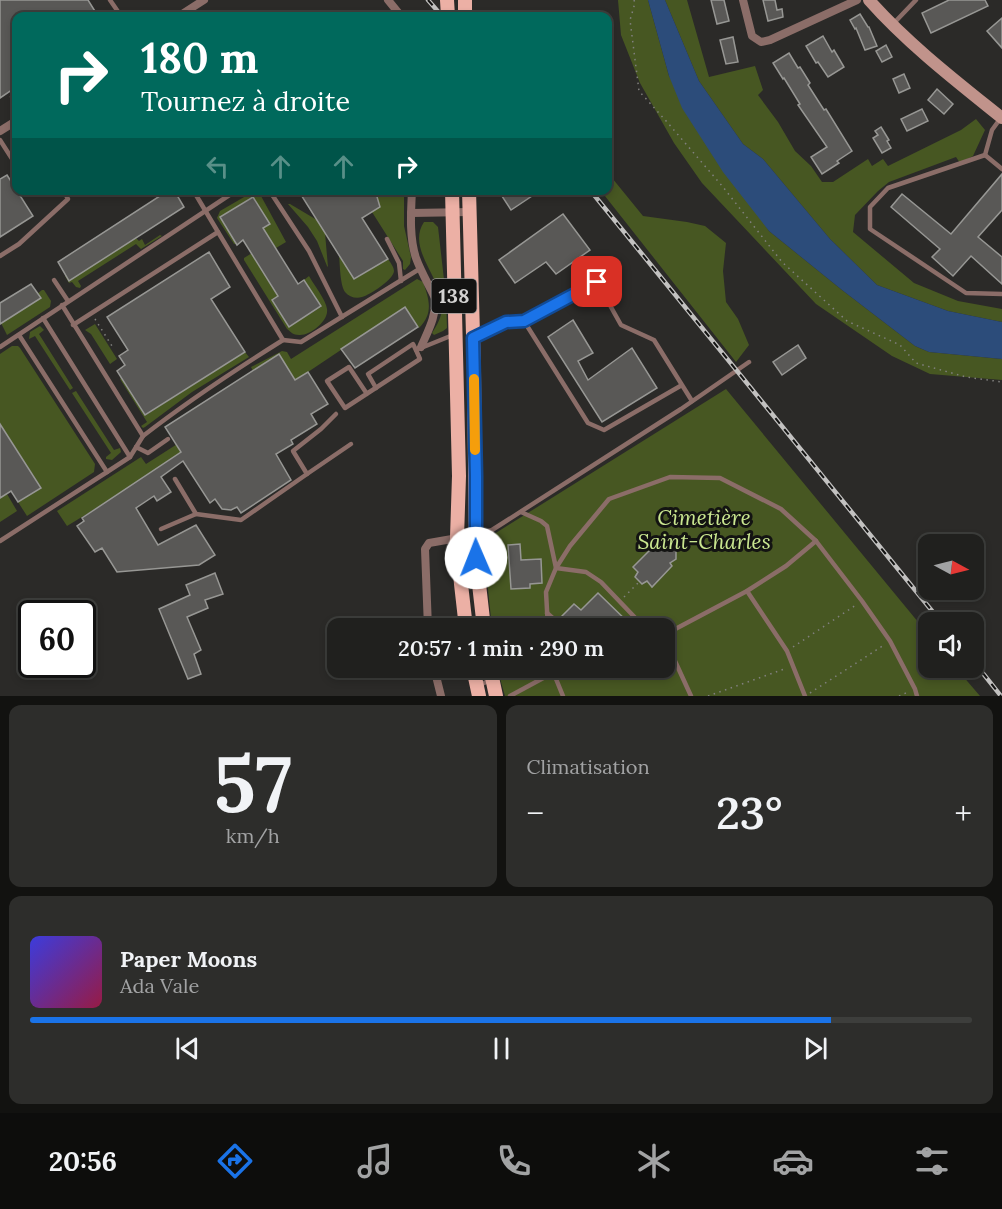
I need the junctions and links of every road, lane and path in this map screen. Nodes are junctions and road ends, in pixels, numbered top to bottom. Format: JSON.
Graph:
{"nodes":[{"id":1,"x":204,"y":0,"type":"edge"},
{"id":2,"x":388,"y":0,"type":"edge"},
{"id":3,"x":634,"y":0,"type":"edge"},
{"id":4,"x":743,"y":0,"type":"edge"},
{"id":5,"x":857,"y":0,"type":"edge"},
{"id":6,"x":869,"y":0,"type":"edge"},
{"id":7,"x":916,"y":0,"type":"edge"},
{"id":8,"x":185,"y":12,"type":"edge"},
{"id":9,"x":398,"y":12,"type":"edge"},
{"id":10,"x":892,"y":25,"type":"junction"},
{"id":11,"x":1002,"y":117,"type":"edge"},
{"id":12,"x":0,"y":140,"type":"edge"},
{"id":13,"x":985,"y":155,"type":"junction"},
{"id":14,"x":12,"y":159,"type":"edge"},
{"id":15,"x":1002,"y":169,"type":"edge"},
{"id":16,"x":66,"y":195,"type":"edge"},
{"id":17,"x":196,"y":195,"type":"edge"},
{"id":18,"x":271,"y":195,"type":"edge"},
{"id":19,"x":412,"y":195,"type":"edge"},
{"id":20,"x":452,"y":195,"type":"edge"},
{"id":21,"x":469,"y":195,"type":"edge"},
{"id":22,"x":228,"y":196,"type":"edge"},
{"id":23,"x":206,"y":211,"type":"junction"},
{"id":24,"x":452,"y":212,"type":"junction"},
{"id":25,"x":470,"y":212,"type":"junction"},
{"id":26,"x":411,"y":213,"type":"junction"},
{"id":27,"x":218,"y":232,"type":"junction"},
{"id":28,"x":387,"y":239,"type":"dead end"},
{"id":29,"x":0,"y":256,"type":"edge"},
{"id":30,"x":421,"y":268,"type":"junction"},
{"id":31,"x":54,"y":280,"type":"dead end"},
{"id":32,"x":401,"y":281,"type":"junction"},
{"id":33,"x":1002,"y":294,"type":"edge"},
{"id":34,"x":68,"y":301,"type":"junction"},
{"id":35,"x":62,"y":305,"type":"junction"},
{"id":36,"x":92,"y":313,"type":"junction"},
{"id":37,"x":342,"y":317,"type":"junction"},
{"id":38,"x":43,"y":318,"type":"junction"},
{"id":39,"x":524,"y":321,"type":"junction"},
{"id":40,"x":74,"y":325,"type":"junction"},
{"id":41,"x":19,"y":334,"type":"junction"},
{"id":42,"x":456,"y":334,"type":"junction"},
{"id":43,"x":473,"y":338,"type":"junction"},
{"id":44,"x":283,"y":340,"type":"junction"},
{"id":45,"x":112,"y":346,"type":"dead end"},
{"id":46,"x":0,"y":347,"type":"edge"},
{"id":47,"x":419,"y":348,"type":"junction"},
{"id":48,"x":749,"y":362,"type":"dead end"},
{"id":49,"x":1002,"y":382,"type":"edge"},
{"id":50,"x":682,"y":385,"type":"junction"},
{"id":51,"x":376,"y":388,"type":"junction"},
{"id":52,"x":367,"y":394,"type":"junction"},
{"id":53,"x":692,"y":401,"type":"junction"},
{"id":54,"x":336,"y":414,"type":"dead end"},
{"id":55,"x":143,"y":436,"type":"junction"},
{"id":56,"x":168,"y":439,"type":"dead end"},
{"id":57,"x":351,"y":444,"type":"dead end"},
{"id":58,"x":136,"y":447,"type":"junction"},
{"id":59,"x":130,"y":457,"type":"junction"},
{"id":60,"x":107,"y":472,"type":"junction"},
{"id":61,"x":307,"y":474,"type":"junction"},
{"id":62,"x":175,"y":480,"type":"dead end"},
{"id":63,"x":521,"y":512,"type":"junction"},
{"id":64,"x":196,"y":514,"type":"junction"},
{"id":65,"x":161,"y":529,"type":"dead end"},
{"id":66,"x":475,"y":535,"type":"junction"},
{"id":67,"x":458,"y":538,"type":"junction"},
{"id":68,"x":816,"y":541,"type":"junction"},
{"id":69,"x":0,"y":542,"type":"edge"},
{"id":70,"x":556,"y":568,"type":"junction"},
{"id":71,"x":638,"y":582,"type":"dead end"},
{"id":72,"x":747,"y":591,"type":"junction"},
{"id":73,"x":862,"y":601,"type":"junction"},
{"id":74,"x":620,"y":602,"type":"junction"},
{"id":75,"x":547,"y":613,"type":"junction"},
{"id":76,"x":428,"y":618,"type":"edge"},
{"id":77,"x":465,"y":618,"type":"edge"},
{"id":78,"x":483,"y":618,"type":"edge"},
{"id":79,"x":547,"y":618,"type":"edge"},
{"id":80,"x":553,"y":618,"type":"edge"},
{"id":81,"x":635,"y":618,"type":"edge"},
{"id":82,"x":675,"y":630,"type":"edge"},
{"id":83,"x":890,"y":641,"type":"junction"},
{"id":84,"x":787,"y":651,"type":"junction"},
{"id":85,"x":675,"y":660,"type":"edge"},
{"id":86,"x":793,"y":666,"type":"junction"},
{"id":87,"x":436,"y":678,"type":"edge"},
{"id":88,"x":488,"y":678,"type":"edge"},
{"id":89,"x":492,"y":678,"type":"edge"},
{"id":90,"x":545,"y":678,"type":"edge"},
{"id":91,"x":553,"y":678,"type":"edge"},
{"id":92,"x":915,"y":689,"type":"junction"},
{"id":93,"x":478,"y":692,"type":"edge"},
{"id":94,"x":563,"y":695,"type":"edge"},
{"id":95,"x":441,"y":696,"type":"edge"},
{"id":96,"x":496,"y":696,"type":"edge"},
{"id":97,"x":510,"y":696,"type":"edge"},
{"id":98,"x":691,"y":696,"type":"edge"},
{"id":99,"x":708,"y":696,"type":"edge"},
{"id":100,"x":805,"y":696,"type":"edge"},
{"id":101,"x":899,"y":696,"type":"edge"},
{"id":102,"x":917,"y":696,"type":"edge"}],
"edges":[{"from":1,"to":8,"type":"street"},
{"from":2,"to":9,"type":"street"},
{"from":3,"to":49,"type":"path"},
{"from":4,"to":5,"type":"street"},
{"from":6,"to":10,"type":"main road"},
{"from":7,"to":10,"type":"lane"},
{"from":10,"to":11,"type":"main road"},
{"from":11,"to":13,"type":"lane"},
{"from":12,"to":14,"type":"lane"},
{"from":13,"to":15,"type":"lane"},
{"from":13,"to":33,"type":"lane"},
{"from":16,"to":29,"type":"lane"},
{"from":17,"to":23,"type":"lane"},
{"from":18,"to":37,"type":"lane"},
{"from":19,"to":26,"type":"street"},
{"from":20,"to":24,"type":"main road","number":"138"},
{"from":21,"to":25,"type":"main road","number":"138"},
{"from":22,"to":23,"type":"lane"},
{"from":23,"to":27,"type":"lane"},
{"from":23,"to":34,"type":"lane"},
{"from":24,"to":25,"type":"street"},
{"from":24,"to":26,"type":"street"},
{"from":24,"to":42,"type":"main road","number":"138"},
{"from":25,"to":43,"type":"main road","number":"138"},
{"from":26,"to":30,"type":"street"},
{"from":27,"to":36,"type":"lane"},
{"from":27,"to":44,"type":"lane"},
{"from":28,"to":32,"type":"lane"},
{"from":30,"to":32,"type":"lane"},
{"from":30,"to":47,"type":"street"},
{"from":31,"to":34,"type":"lane"},
{"from":32,"to":37,"type":"lane"},
{"from":34,"to":35,"type":"lane"},
{"from":35,"to":38,"type":"lane"},
{"from":35,"to":40,"type":"lane"},
{"from":36,"to":40,"type":"lane"},
{"from":36,"to":45,"type":"path"},
{"from":37,"to":44,"type":"lane"},
{"from":38,"to":41,"type":"lane"},
{"from":38,"to":59,"type":"lane"},
{"from":39,"to":43,"type":"lane"},
{"from":39,"to":50,"type":"lane"},
{"from":39,"to":50,"type":"lane"},
{"from":40,"to":55,"type":"lane"},
{"from":41,"to":46,"type":"lane"},
{"from":41,"to":60,"type":"lane"},
{"from":42,"to":47,"type":"lane"},
{"from":42,"to":67,"type":"main road","number":"138"},
{"from":43,"to":66,"type":"main road","number":"138"},
{"from":44,"to":55,"type":"lane"},
{"from":47,"to":51,"type":"lane"},
{"from":47,"to":51,"type":"lane"},
{"from":48,"to":53,"type":"lane"},
{"from":50,"to":53,"type":"lane"},
{"from":51,"to":52,"type":"lane"},
{"from":52,"to":52,"type":"lane"},
{"from":53,"to":63,"type":"lane"},
{"from":54,"to":61,"type":"lane"},
{"from":55,"to":58,"type":"lane"},
{"from":56,"to":58,"type":"lane"},
{"from":57,"to":61,"type":"lane"},
{"from":58,"to":59,"type":"lane"},
{"from":59,"to":60,"type":"lane"},
{"from":60,"to":69,"type":"lane"},
{"from":61,"to":64,"type":"lane"},
{"from":62,"to":64,"type":"lane"},
{"from":63,"to":66,"type":"lane"},
{"from":63,"to":70,"type":"lane"},
{"from":64,"to":65,"type":"lane"},
{"from":66,"to":67,"type":"street"},
{"from":66,"to":78,"type":"main road","number":"138"},
{"from":67,"to":76,"type":"street"},
{"from":67,"to":77,"type":"main road","number":"138"},
{"from":68,"to":70,"type":"lane"},
{"from":68,"to":72,"type":"lane"},
{"from":68,"to":73,"type":"lane"},
{"from":70,"to":74,"type":"lane"},
{"from":70,"to":75,"type":"lane"},
{"from":71,"to":74,"type":"path"},
{"from":72,"to":82,"type":"lane"},
{"from":72,"to":84,"type":"lane"},
{"from":73,"to":83,"type":"lane"},
{"from":73,"to":84,"type":"path"},
{"from":74,"to":81,"type":"lane"},
{"from":75,"to":79,"type":"lane"},
{"from":75,"to":80,"type":"lane"},
{"from":83,"to":92,"type":"lane"},
{"from":83,"to":100,"type":"path"},
{"from":84,"to":86,"type":"lane"},
{"from":85,"to":98,"type":"lane"},
{"from":86,"to":99,"type":"path"},
{"from":86,"to":100,"type":"lane"},
{"from":87,"to":95,"type":"street"},
{"from":88,"to":93,"type":"lane"},
{"from":89,"to":96,"type":"main road"},
{"from":90,"to":97,"type":"lane"},
{"from":91,"to":94,"type":"lane"},
{"from":92,"to":101,"type":"path"},
{"from":92,"to":102,"type":"lane"}]}
